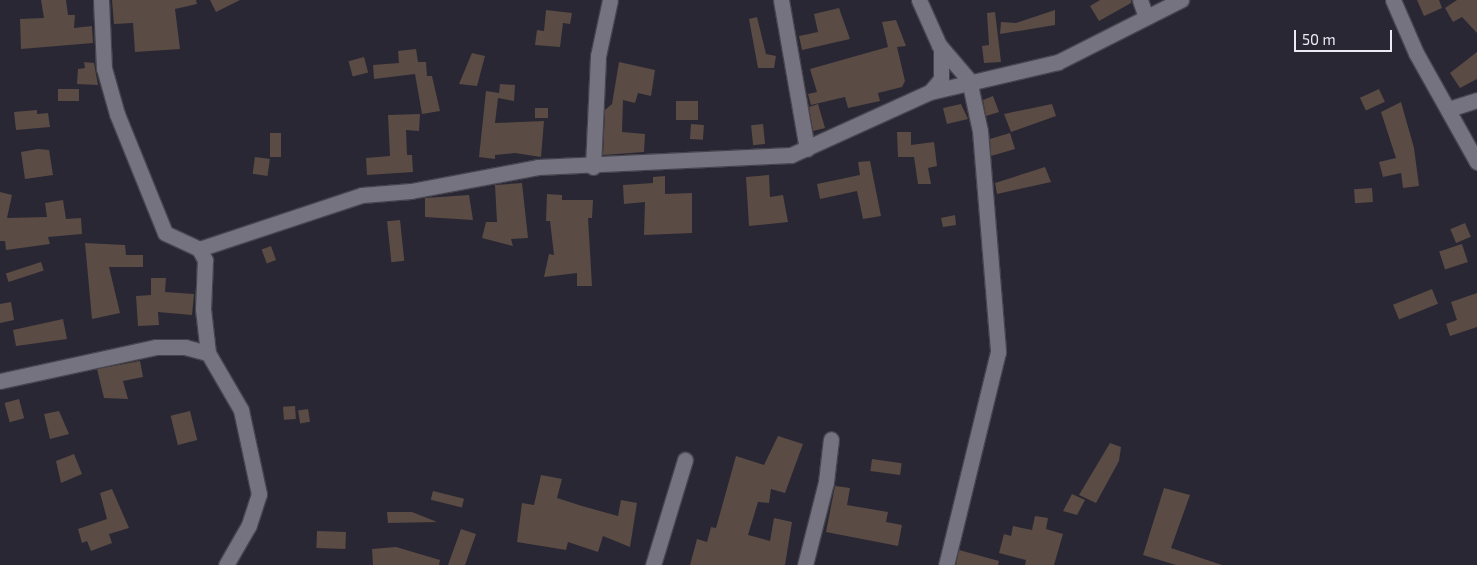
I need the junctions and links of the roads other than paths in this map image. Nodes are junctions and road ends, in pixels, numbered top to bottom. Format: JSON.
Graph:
{"nodes":[{"id":1,"x":101,"y":0,"type":"edge"},
{"id":2,"x":610,"y":0,"type":"edge"},
{"id":3,"x":781,"y":0,"type":"edge"},
{"id":4,"x":919,"y":0,"type":"edge"},
{"id":5,"x":1140,"y":0,"type":"edge"},
{"id":6,"x":1181,"y":0,"type":"edge"},
{"id":7,"x":1393,"y":0,"type":"edge"},
{"id":8,"x":1146,"y":17,"type":"junction"},
{"id":9,"x":941,"y":48,"type":"junction"},
{"id":10,"x":969,"y":80,"type":"junction"},
{"id":11,"x":930,"y":92,"type":"junction"},
{"id":12,"x":1477,"y":100,"type":"edge"},
{"id":13,"x":1450,"y":110,"type":"junction"},
{"id":14,"x":807,"y":149,"type":"junction"},
{"id":15,"x":1477,"y":162,"type":"edge"},
{"id":16,"x":593,"y":167,"type":"junction"},
{"id":17,"x":200,"y":249,"type":"junction"},
{"id":18,"x":208,"y":353,"type":"junction"},
{"id":19,"x":0,"y":381,"type":"edge"},
{"id":20,"x":831,"y":439,"type":"dead end"},
{"id":21,"x":685,"y":460,"type":"dead end"},
{"id":22,"x":226,"y":565,"type":"edge"},
{"id":23,"x":653,"y":565,"type":"edge"},
{"id":24,"x":805,"y":565,"type":"edge"},
{"id":25,"x":946,"y":565,"type":"edge"}],
"edges":[{"from":1,"to":17,"type":"street"},
{"from":2,"to":16,"type":"street"},
{"from":3,"to":14,"type":"street"},
{"from":4,"to":9,"type":"street"},
{"from":5,"to":8,"type":"street"},
{"from":6,"to":8,"type":"street"},
{"from":7,"to":13,"type":"street"},
{"from":8,"to":10,"type":"street"},
{"from":9,"to":10,"type":"street"},
{"from":9,"to":11,"type":"street"},
{"from":10,"to":11,"type":"street"},
{"from":10,"to":25,"type":"street"},
{"from":11,"to":14,"type":"street"},
{"from":12,"to":13,"type":"street"},
{"from":13,"to":15,"type":"street"},
{"from":14,"to":16,"type":"street"},
{"from":16,"to":17,"type":"street"},
{"from":17,"to":18,"type":"street"},
{"from":18,"to":19,"type":"street"},
{"from":18,"to":22,"type":"street"},
{"from":20,"to":24,"type":"street"},
{"from":21,"to":23,"type":"street"}]}
